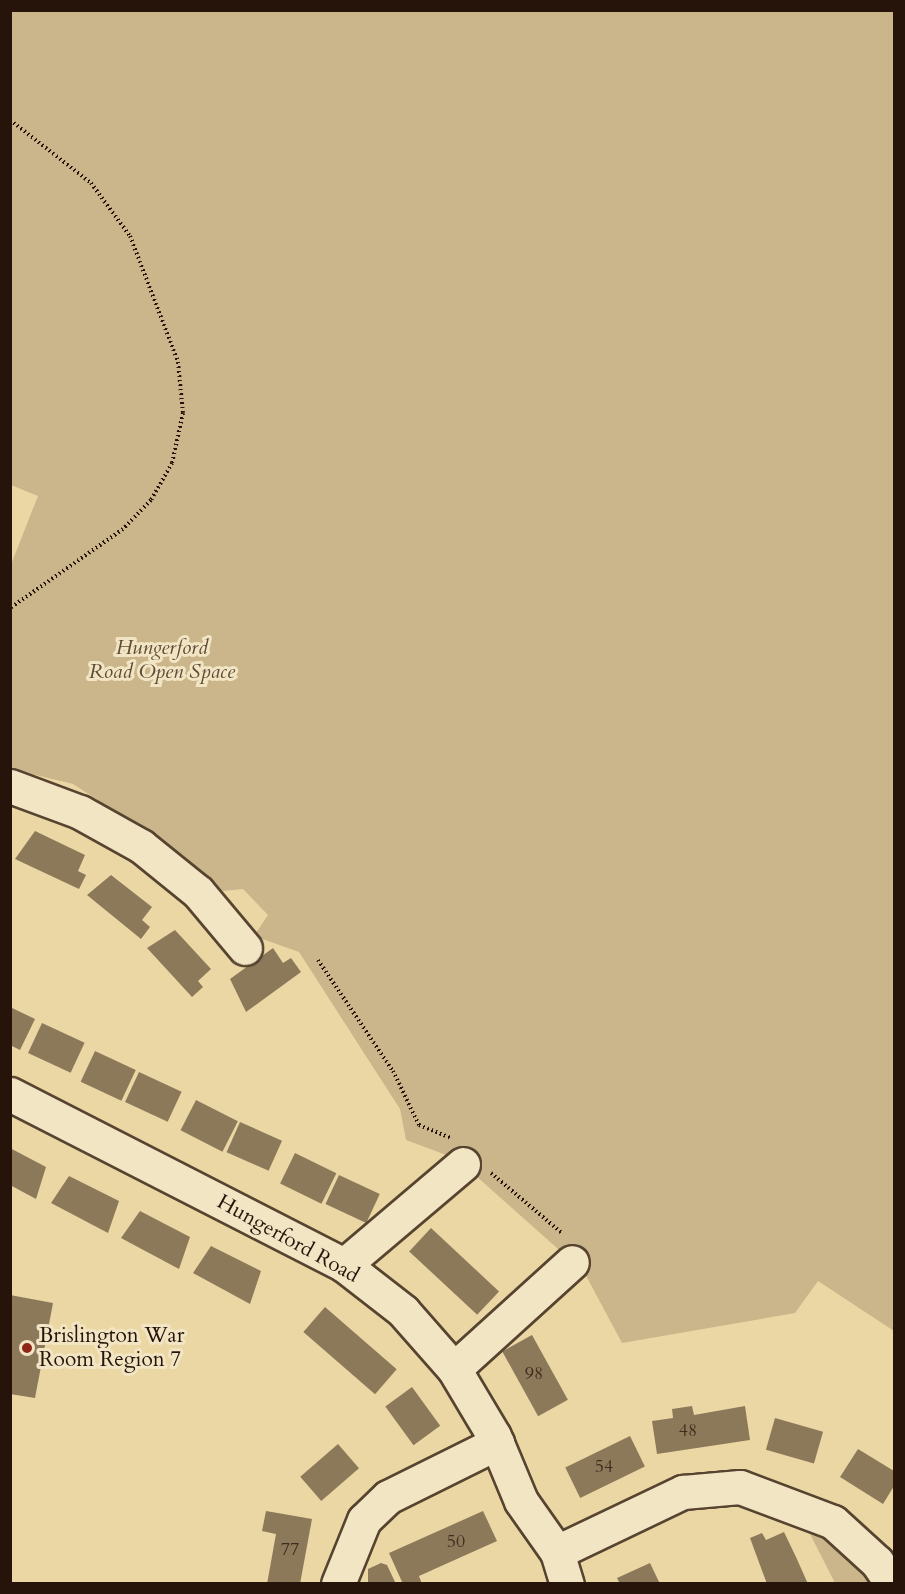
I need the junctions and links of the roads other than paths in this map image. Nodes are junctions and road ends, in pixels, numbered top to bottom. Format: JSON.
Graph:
{"nodes":[{"id":1,"x":10,"y":786,"type":"edge"},
{"id":2,"x":245,"y":948,"type":"dead end"},
{"id":3,"x":10,"y":1094,"type":"edge"},
{"id":4,"x":467,"y":1157,"type":"road end"},
{"id":5,"x":572,"y":1262,"type":"road end"},
{"id":6,"x":344,"y":1265,"type":"junction"},
{"id":7,"x":454,"y":1369,"type":"junction"},
{"id":8,"x":497,"y":1443,"type":"junction"},
{"id":9,"x":557,"y":1552,"type":"junction"},
{"id":10,"x":338,"y":1584,"type":"edge"},
{"id":11,"x":567,"y":1584,"type":"edge"},
{"id":12,"x":892,"y":1584,"type":"edge"}],
"edges":[{"from":1,"to":2,"type":"street"},
{"from":3,"to":6,"type":"street","name":"Hungerford Road"},
{"from":4,"to":6,"type":"street"},
{"from":5,"to":7,"type":"street"},
{"from":6,"to":7,"type":"street","name":"Hungerford Road"},
{"from":7,"to":8,"type":"street","name":"Hungerford Road"},
{"from":8,"to":9,"type":"street","name":"Hungerford Road"},
{"from":8,"to":10,"type":"street"},
{"from":9,"to":11,"type":"street","name":"Hungerford Road"},
{"from":9,"to":12,"type":"street"}]}
